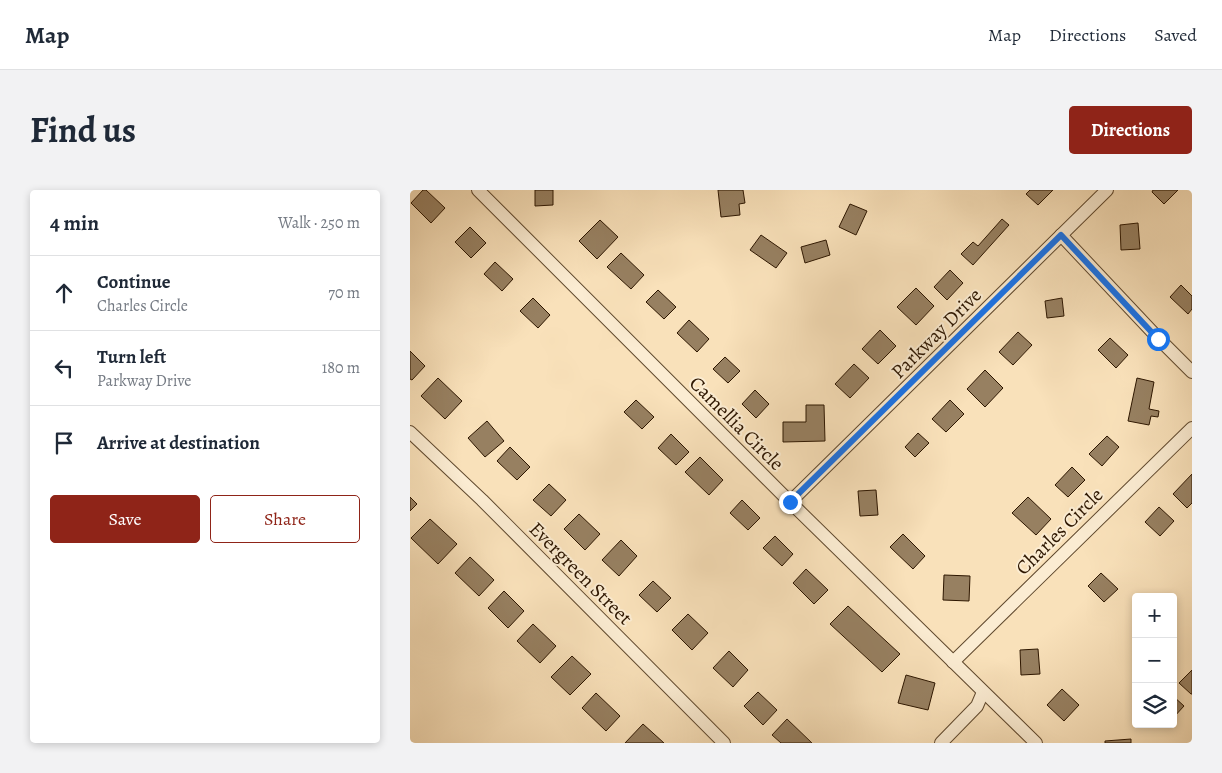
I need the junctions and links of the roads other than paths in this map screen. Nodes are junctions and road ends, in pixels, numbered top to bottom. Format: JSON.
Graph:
{"nodes":[{"id":1,"x":478,"y":190,"type":"edge"},
{"id":2,"x":1107,"y":190,"type":"edge"},
{"id":3,"x":1061,"y":235,"type":"junction"},
{"id":4,"x":1192,"y":372,"type":"edge"},
{"id":5,"x":1192,"y":428,"type":"edge"},
{"id":6,"x":410,"y":432,"type":"edge"},
{"id":7,"x":790,"y":502,"type":"junction"},
{"id":8,"x":954,"y":662,"type":"junction"},
{"id":9,"x":983,"y":692,"type":"junction"},
{"id":10,"x":724,"y":743,"type":"edge"},
{"id":11,"x":941,"y":743,"type":"edge"},
{"id":12,"x":1036,"y":743,"type":"edge"}],
"edges":[{"from":1,"to":7,"type":"street","name":"Camellia Circle"},
{"from":2,"to":3,"type":"street","name":"Parkway Drive"},
{"from":3,"to":4,"type":"street"},
{"from":3,"to":7,"type":"street","name":"Parkway Drive"},
{"from":5,"to":8,"type":"street","name":"Charles Circle"},
{"from":6,"to":10,"type":"street","name":"Evergreen Street"},
{"from":7,"to":8,"type":"street","name":"Camellia Circle"},
{"from":8,"to":9,"type":"street","name":"Camellia Circle"},
{"from":9,"to":11,"type":"street"},
{"from":9,"to":12,"type":"street","name":"Camellia Circle"}]}
